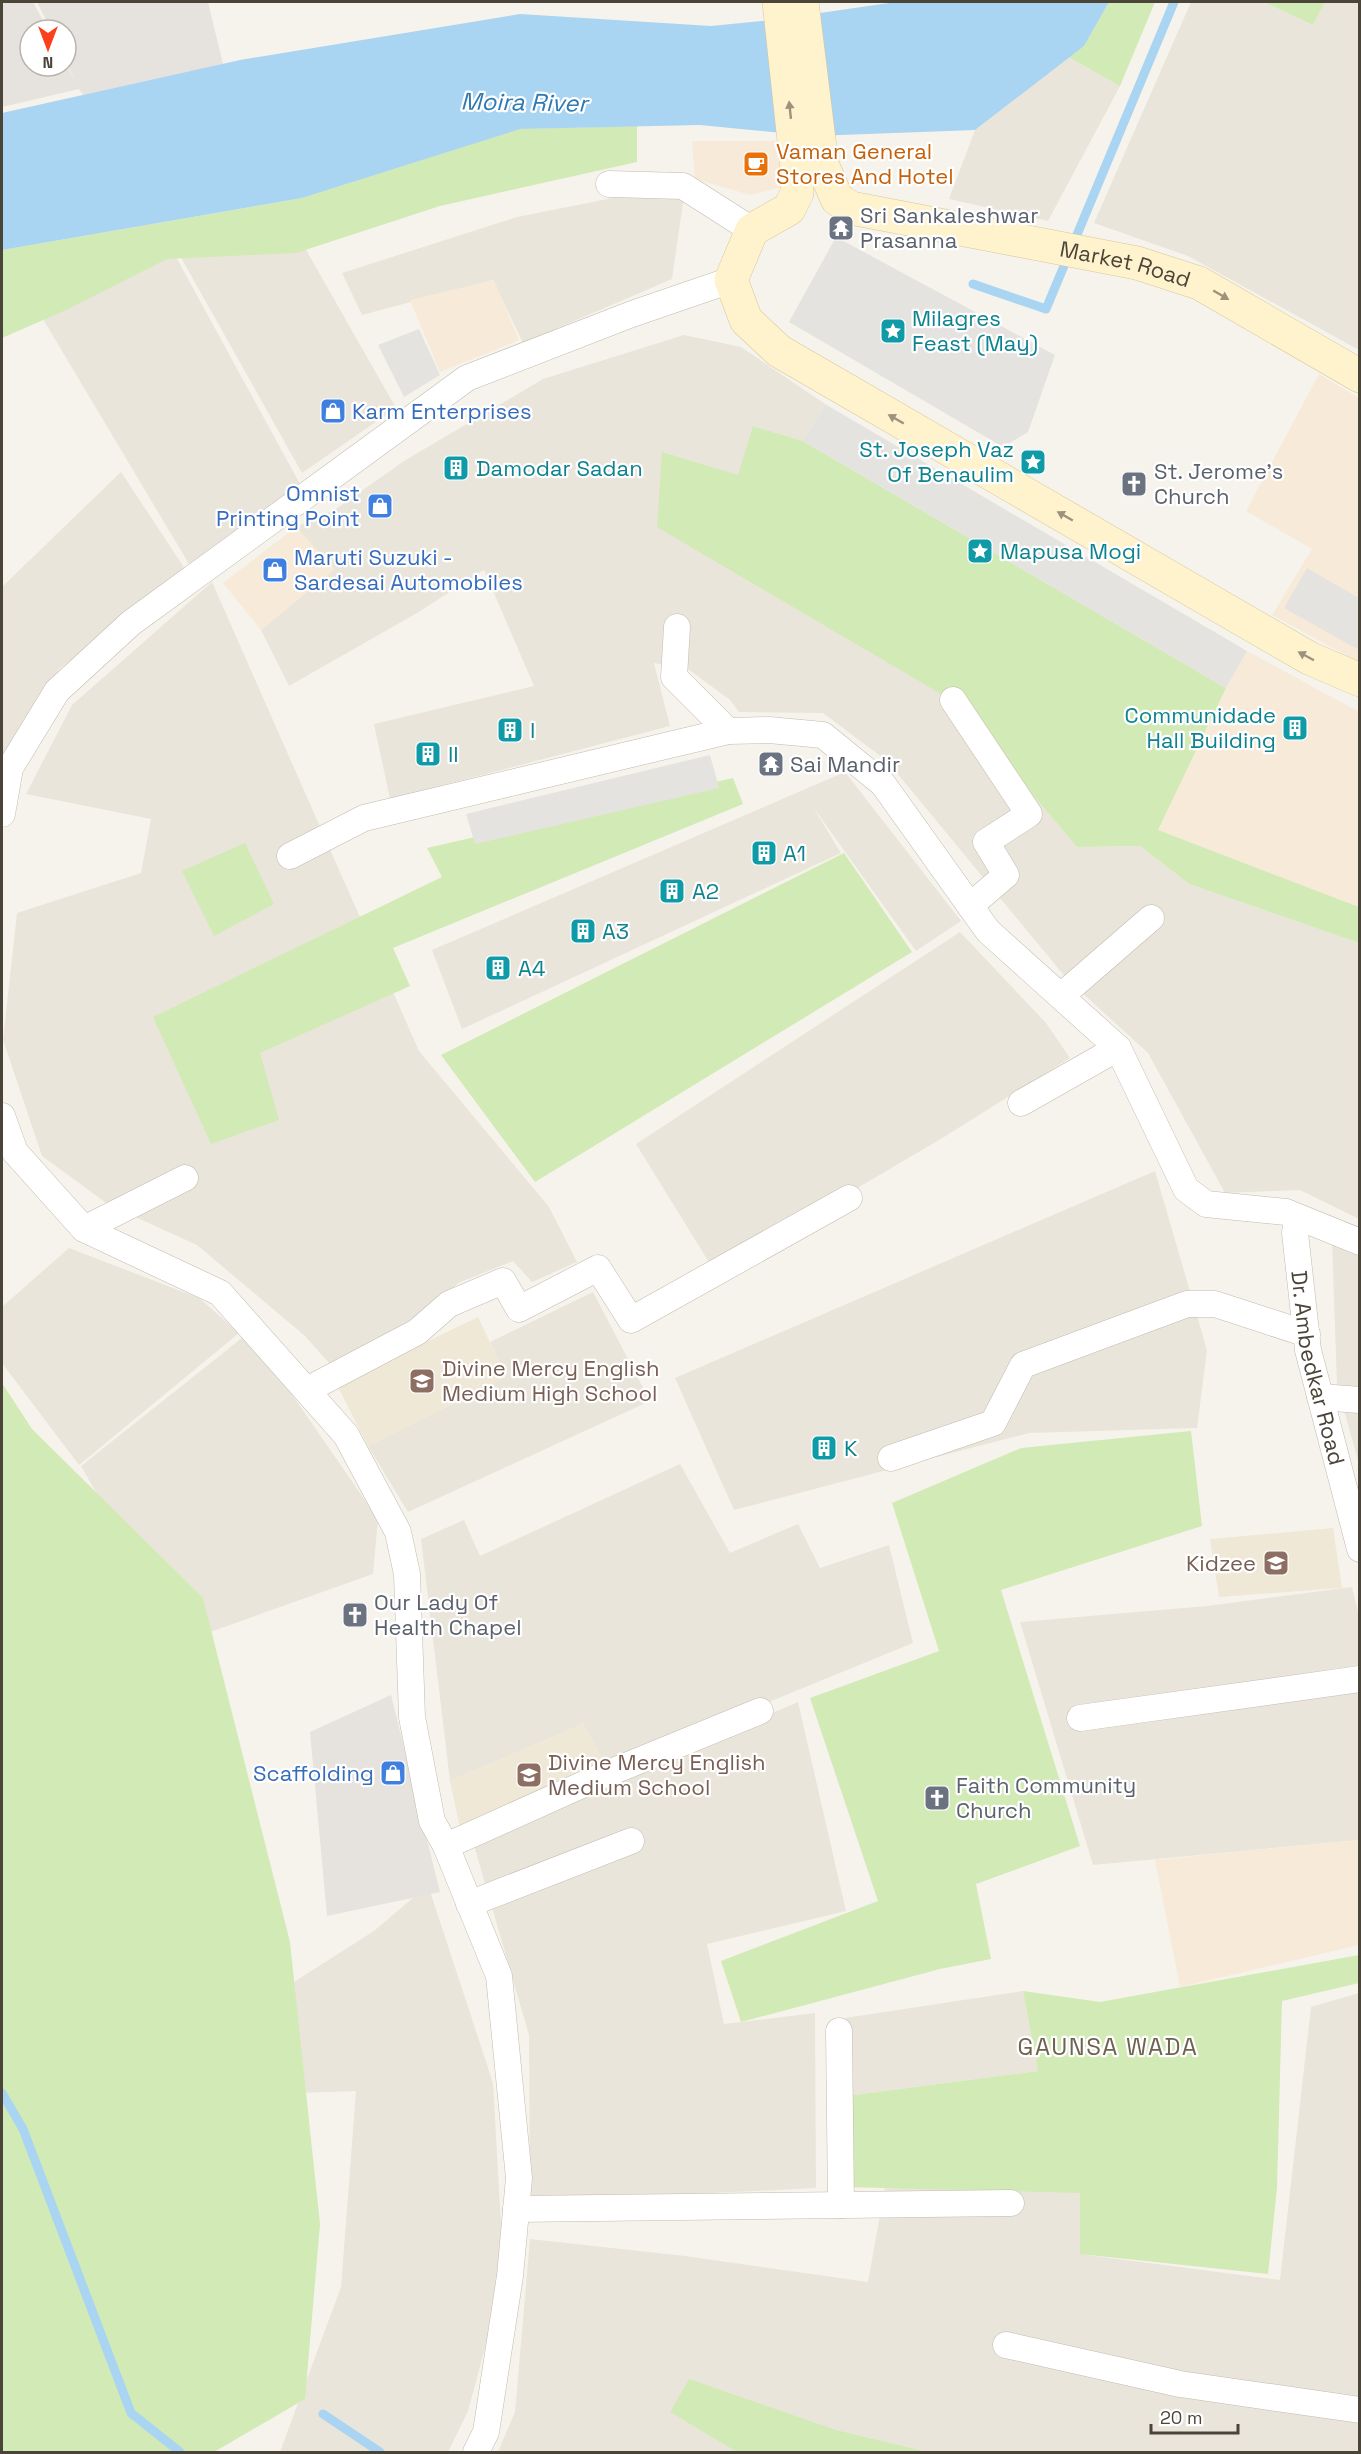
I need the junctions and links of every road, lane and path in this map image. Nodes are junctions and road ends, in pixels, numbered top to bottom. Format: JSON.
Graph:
{"nodes":[{"id":1,"x":779,"y":2,"type":"edge"},
{"id":2,"x":802,"y":2,"type":"edge"},
{"id":3,"x":809,"y":166,"type":"junction"},
{"id":4,"x":609,"y":184,"type":"dead end"},
{"id":5,"x":851,"y":208,"type":"junction"},
{"id":6,"x":789,"y":209,"type":"junction"},
{"id":7,"x":752,"y":230,"type":"junction"},
{"id":8,"x":731,"y":280,"type":"junction"},
{"id":9,"x":1359,"y":376,"type":"edge"},
{"id":10,"x":677,"y":627,"type":"dead end"},
{"id":11,"x":1359,"y":680,"type":"edge"},
{"id":12,"x":953,"y":700,"type":"dead end"},
{"id":13,"x":728,"y":731,"type":"junction"},
{"id":14,"x":2,"y":814,"type":"edge"},
{"id":15,"x":290,"y":856,"type":"dead end"},
{"id":16,"x":970,"y":906,"type":"junction"},
{"id":17,"x":1151,"y":918,"type":"dead end"},
{"id":18,"x":1061,"y":996,"type":"junction"},
{"id":19,"x":1118,"y":1048,"type":"junction"},
{"id":20,"x":1021,"y":1102,"type":"dead end"},
{"id":21,"x":2,"y":1116,"type":"edge"},
{"id":22,"x":185,"y":1178,"type":"dead end"},
{"id":23,"x":849,"y":1198,"type":"dead end"},
{"id":24,"x":1297,"y":1218,"type":"junction"},
{"id":25,"x":84,"y":1229,"type":"junction"},
{"id":26,"x":1359,"y":1242,"type":"edge"},
{"id":27,"x":1307,"y":1334,"type":"junction"},
{"id":28,"x":307,"y":1390,"type":"junction"},
{"id":29,"x":1320,"y":1397,"type":"junction"},
{"id":30,"x":1359,"y":1400,"type":"edge"},
{"id":31,"x":891,"y":1458,"type":"dead end"},
{"id":32,"x":1359,"y":1549,"type":"edge"},
{"id":33,"x":1359,"y":1679,"type":"edge"},
{"id":34,"x":760,"y":1712,"type":"dead end"},
{"id":35,"x":1080,"y":1718,"type":"dead end"},
{"id":36,"x":631,"y":1841,"type":"dead end"},
{"id":37,"x":446,"y":1846,"type":"junction"},
{"id":38,"x":470,"y":1904,"type":"junction"},
{"id":39,"x":839,"y":2031,"type":"dead end"},
{"id":40,"x":1011,"y":2203,"type":"dead end"},
{"id":41,"x":841,"y":2205,"type":"junction"},
{"id":42,"x":516,"y":2209,"type":"junction"},
{"id":43,"x":1006,"y":2345,"type":"dead end"},
{"id":44,"x":1359,"y":2410,"type":"edge"},
{"id":45,"x":476,"y":2452,"type":"edge"}],
"edges":[{"from":3,"to":1,"type":"main road","one_way":true},
{"from":2,"to":3,"type":"main road"},
{"from":3,"to":5,"type":"main road"},
{"from":3,"to":6,"type":"main road"},
{"from":4,"to":7,"type":"street"},
{"from":5,"to":6,"type":"main road","name":"Market Road"},
{"from":5,"to":9,"type":"main road","name":"Market Road","one_way":true},
{"from":6,"to":7,"type":"main road"},
{"from":7,"to":8,"type":"main road"},
{"from":11,"to":8,"type":"main road","one_way":true},
{"from":8,"to":14,"type":"street"},
{"from":10,"to":13,"type":"street"},
{"from":12,"to":16,"type":"street"},
{"from":13,"to":15,"type":"street"},
{"from":13,"to":16,"type":"street"},
{"from":16,"to":18,"type":"street"},
{"from":17,"to":18,"type":"street"},
{"from":18,"to":19,"type":"street"},
{"from":19,"to":20,"type":"street"},
{"from":19,"to":24,"type":"street"},
{"from":21,"to":25,"type":"street"},
{"from":22,"to":25,"type":"street"},
{"from":23,"to":28,"type":"street"},
{"from":24,"to":26,"type":"street"},
{"from":24,"to":27,"type":"street","name":"Dr. Ambedkar Road"},
{"from":25,"to":28,"type":"street"},
{"from":27,"to":29,"type":"street","name":"Dr. Ambedkar Road"},
{"from":27,"to":31,"type":"street"},
{"from":28,"to":37,"type":"street"},
{"from":29,"to":30,"type":"street"},
{"from":29,"to":32,"type":"street","name":"Dr. Ambedkar Road"},
{"from":33,"to":35,"type":"street"},
{"from":34,"to":37,"type":"street"},
{"from":36,"to":38,"type":"street"},
{"from":37,"to":38,"type":"street"},
{"from":38,"to":42,"type":"street"},
{"from":39,"to":41,"type":"street"},
{"from":40,"to":41,"type":"street"},
{"from":41,"to":42,"type":"street"},
{"from":42,"to":45,"type":"street"},
{"from":43,"to":44,"type":"street"}]}
